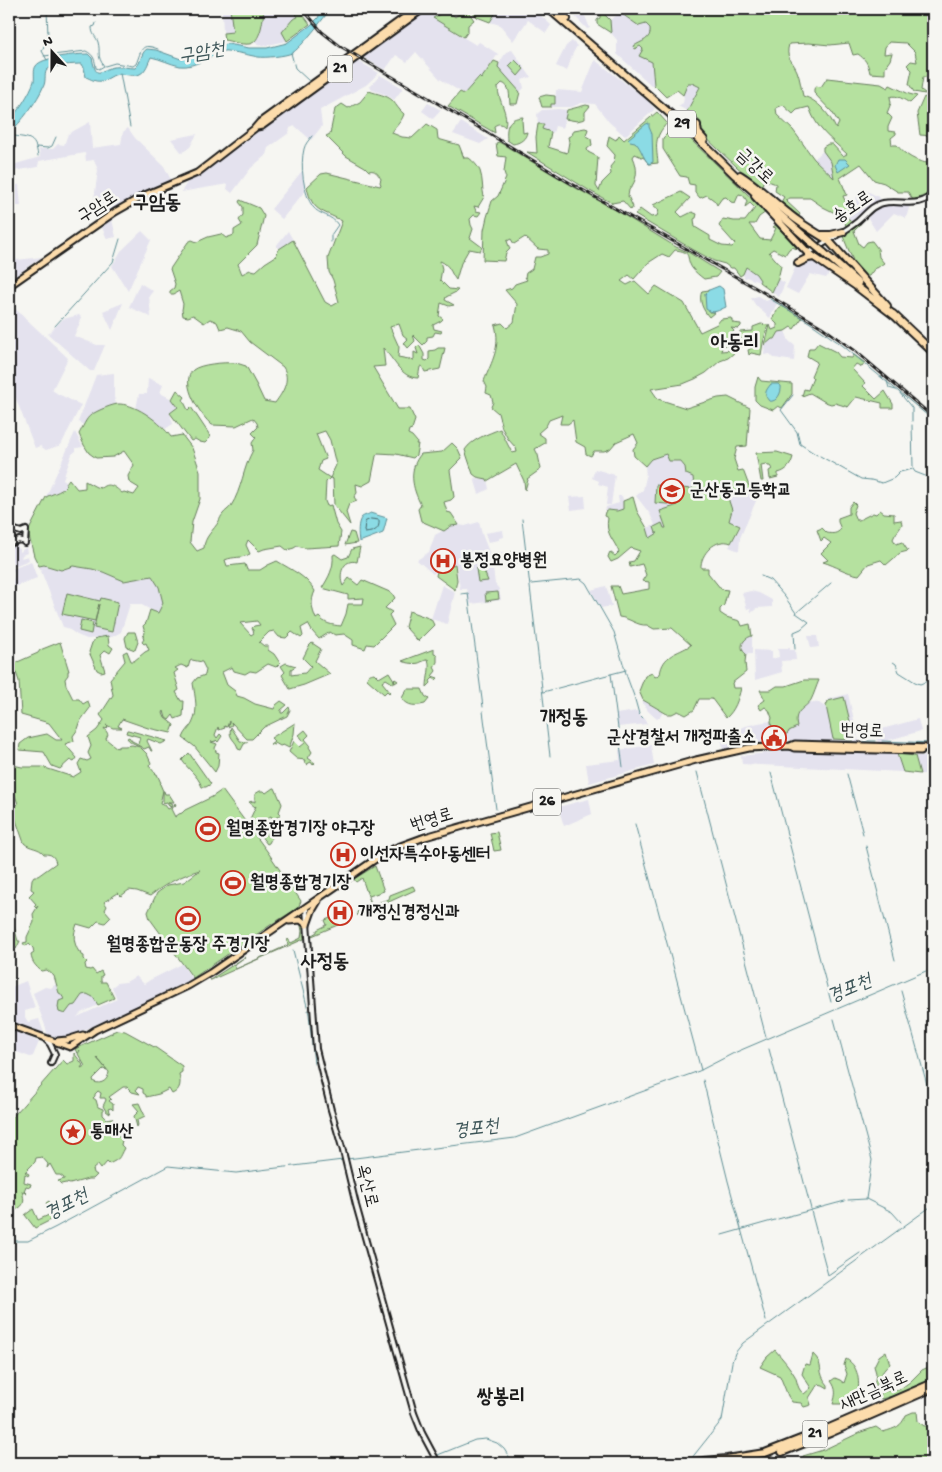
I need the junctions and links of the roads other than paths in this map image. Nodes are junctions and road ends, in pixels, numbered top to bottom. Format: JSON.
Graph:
{"nodes":[{"id":1,"x":416,"y":9,"type":"edge"},
{"id":2,"x":423,"y":9,"type":"edge"},
{"id":3,"x":547,"y":9,"type":"edge"},
{"id":4,"x":555,"y":9,"type":"edge"},
{"id":5,"x":559,"y":9,"type":"edge"},
{"id":6,"x":567,"y":19,"type":"junction"},
{"id":7,"x":256,"y":128,"type":"junction"},
{"id":8,"x":737,"y":174,"type":"junction"},
{"id":9,"x":933,"y":192,"type":"edge"},
{"id":10,"x":841,"y":233,"type":"junction"},
{"id":11,"x":816,"y":238,"type":"junction"},
{"id":12,"x":801,"y":244,"type":"junction"},
{"id":13,"x":822,"y":249,"type":"junction"},
{"id":14,"x":9,"y":286,"type":"edge"},
{"id":15,"x":933,"y":350,"type":"edge"},
{"id":16,"x":15,"y":540,"type":"dead end"},
{"id":17,"x":9,"y":544,"type":"edge"},
{"id":18,"x":933,"y":749,"type":"edge"},
{"id":19,"x":320,"y":898,"type":"junction"},
{"id":20,"x":306,"y":908,"type":"junction"},
{"id":21,"x":286,"y":921,"type":"junction"},
{"id":22,"x":307,"y":925,"type":"junction"},
{"id":23,"x":9,"y":1024,"type":"edge"},
{"id":24,"x":95,"y":1030,"type":"junction"},
{"id":25,"x":83,"y":1035,"type":"junction"},
{"id":26,"x":44,"y":1038,"type":"junction"},
{"id":27,"x":56,"y":1042,"type":"junction"},
{"id":28,"x":68,"y":1047,"type":"junction"},
{"id":29,"x":51,"y":1063,"type":"dead end"},
{"id":30,"x":933,"y":1382,"type":"edge"},
{"id":31,"x":933,"y":1388,"type":"edge"},
{"id":32,"x":438,"y":1463,"type":"edge"},
{"id":33,"x":681,"y":1463,"type":"edge"},
{"id":34,"x":691,"y":1463,"type":"edge"},
{"id":35,"x":725,"y":1463,"type":"edge"}],
"edges":[{"from":1,"to":7,"type":"main road","name":"구암로","number":"21"},
{"from":2,"to":7,"type":"main road","name":"구암로","number":"21"},
{"from":3,"to":8,"type":"highway","name":"금강로","number":"29"},
{"from":4,"to":6,"type":"highway","name":"금강로","number":"29"},
{"from":5,"to":6,"type":"highway"},
{"from":6,"to":8,"type":"highway","name":"금강로","number":"29"},
{"from":7,"to":14,"type":"main road","name":"구암로","number":"21"},
{"from":8,"to":11,"type":"highway","name":"금강로","number":"29"},
{"from":8,"to":12,"type":"highway"},
{"from":9,"to":10,"type":"main road","name":"송호로"},
{"from":10,"to":11,"type":"highway"},
{"from":10,"to":13,"type":"main road","name":"송호로"},
{"from":10,"to":13,"type":"highway"},
{"from":11,"to":13,"type":"highway","number":"29","bridge":true},
{"from":11,"to":13,"type":"highway"},
{"from":12,"to":13,"type":"highway"},
{"from":12,"to":13,"type":"highway"},
{"from":13,"to":15,"type":"highway","number":"29"},
{"from":13,"to":15,"type":"highway","number":"29"},
{"from":16,"to":17,"type":"main road"},
{"from":18,"to":19,"type":"main road","name":"번영로","number":"26"},
{"from":19,"to":20,"type":"main road","name":"번영로","number":"26"},
{"from":19,"to":22,"type":"main road"},
{"from":20,"to":21,"type":"main road","name":"번영로","number":"26"},
{"from":20,"to":22,"type":"main road","name":"옥산로"},
{"from":21,"to":22,"type":"main road"},
{"from":21,"to":24,"type":"main road","name":"번영로","number":"26"},
{"from":22,"to":32,"type":"main road","name":"옥산로"},
{"from":23,"to":26,"type":"main road"},
{"from":24,"to":25,"type":"main road"},
{"from":24,"to":28,"type":"main road","name":"번영로","number":"26"},
{"from":25,"to":27,"type":"main road"},
{"from":25,"to":28,"type":"main road"},
{"from":26,"to":27,"type":"main road"},
{"from":26,"to":29,"type":"main road"},
{"from":27,"to":28,"type":"main road"},
{"from":30,"to":34,"type":"highway","name":"새만금북로","number":"21"},
{"from":31,"to":35,"type":"highway","name":"새만금북로","number":"21"},
{"from":33,"to":34,"type":"highway","name":"새만금북로","number":"21"}]}
